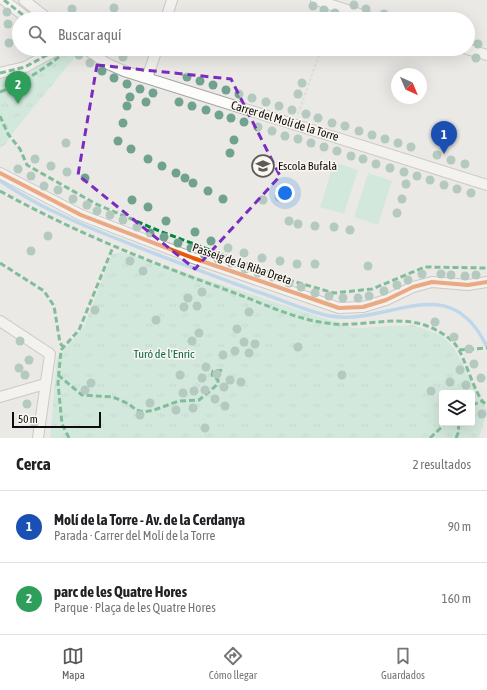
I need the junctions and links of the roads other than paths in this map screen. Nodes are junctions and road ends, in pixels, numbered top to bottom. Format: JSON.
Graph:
{"nodes":[{"id":1,"x":4,"y":0,"type":"edge"},
{"id":2,"x":24,"y":0,"type":"edge"},
{"id":3,"x":172,"y":0,"type":"edge"},
{"id":4,"x":316,"y":0,"type":"edge"},
{"id":5,"x":332,"y":2,"type":"edge"},
{"id":6,"x":19,"y":12,"type":"edge"},
{"id":7,"x":39,"y":12,"type":"edge"},
{"id":8,"x":168,"y":12,"type":"edge"},
{"id":9,"x":357,"y":12,"type":"edge"},
{"id":10,"x":475,"y":52,"type":"edge"},
{"id":11,"x":45,"y":56,"type":"edge"},
{"id":12,"x":96,"y":56,"type":"edge"},
{"id":13,"x":154,"y":56,"type":"edge"},
{"id":14,"x":487,"y":56,"type":"edge"},
{"id":15,"x":0,"y":74,"type":"edge"},
{"id":16,"x":147,"y":78,"type":"junction"},
{"id":17,"x":0,"y":173,"type":"edge"},
{"id":18,"x":487,"y":185,"type":"edge"},
{"id":19,"x":487,"y":282,"type":"edge"},
{"id":20,"x":0,"y":321,"type":"edge"},
{"id":21,"x":45,"y":384,"type":"junction"},
{"id":22,"x":0,"y":397,"type":"edge"},
{"id":23,"x":38,"y":438,"type":"edge"}],
"edges":[{"from":1,"to":6,"type":"street"},
{"from":2,"to":7,"type":"street"},
{"from":3,"to":8,"type":"street"},
{"from":4,"to":5,"type":"street"},
{"from":5,"to":9,"type":"street"},
{"from":10,"to":14,"type":"street"},
{"from":11,"to":15,"type":"street"},
{"from":12,"to":16,"type":"street","name":"Carrer del Molí de la Torre"},
{"from":13,"to":16,"type":"street"},
{"from":16,"to":18,"type":"street","name":"Carrer del Molí de la Torre"},
{"from":17,"to":19,"type":"street","name":"Passeig de la Riba Dreta"},
{"from":20,"to":21,"type":"street"},
{"from":21,"to":22,"type":"street"},
{"from":21,"to":23,"type":"street"}]}
